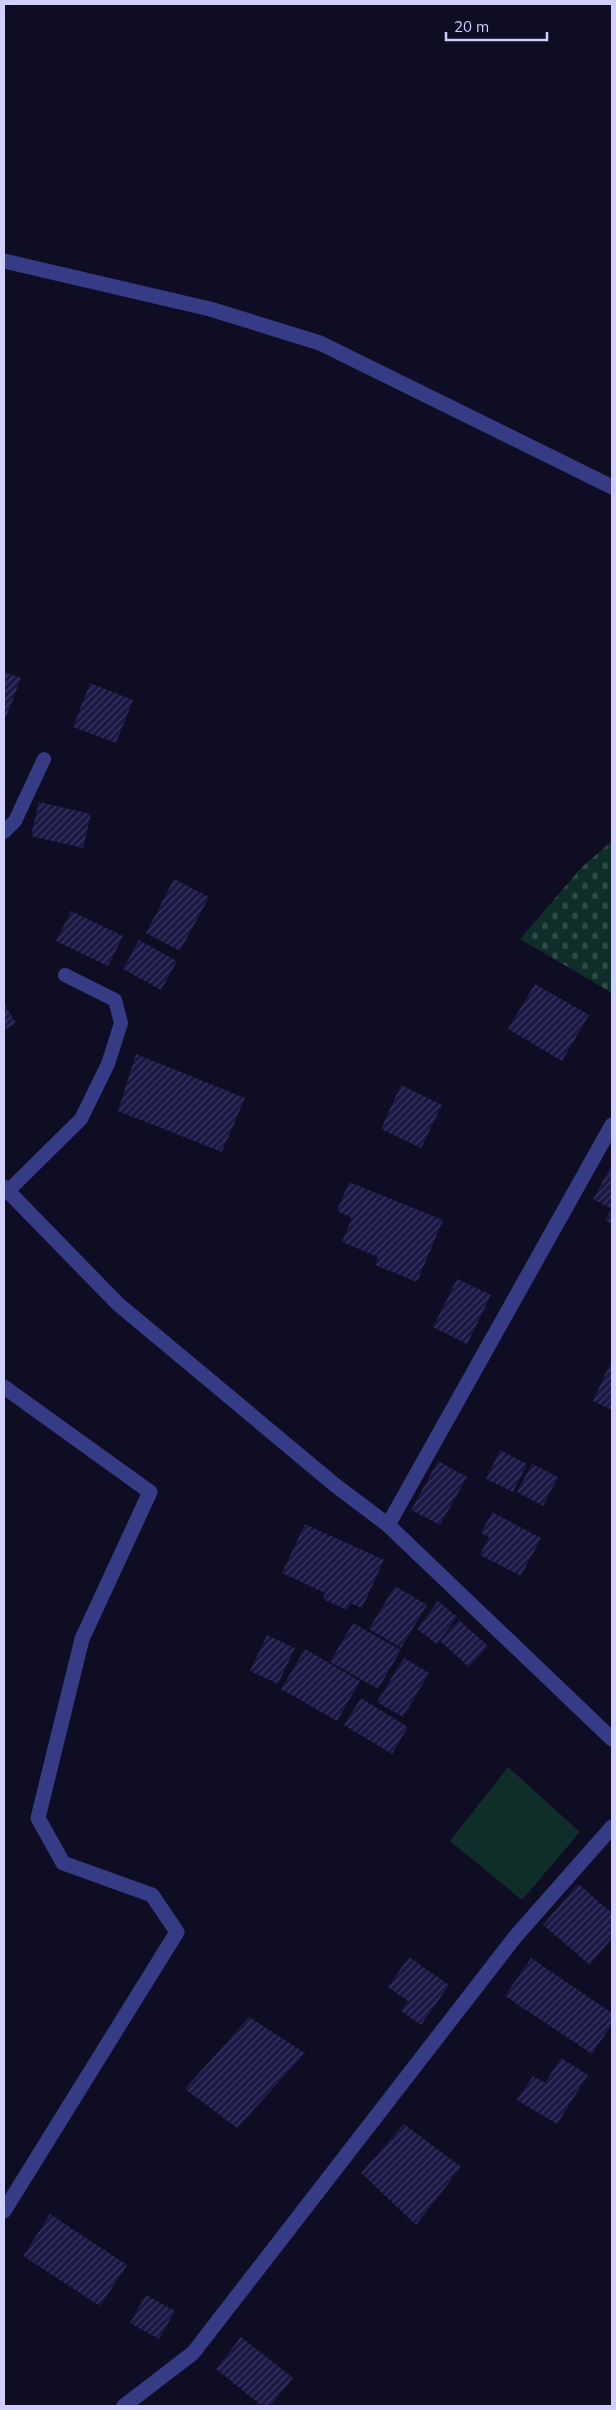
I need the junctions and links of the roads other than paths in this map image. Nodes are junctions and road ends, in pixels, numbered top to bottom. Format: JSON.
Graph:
{"nodes":[{"id":1,"x":4,"y":261,"type":"edge"},
{"id":2,"x":612,"y":487,"type":"edge"},
{"id":3,"x":44,"y":759,"type":"dead end"},
{"id":4,"x":4,"y":832,"type":"edge"},
{"id":5,"x":65,"y":975,"type":"dead end"},
{"id":6,"x":612,"y":1125,"type":"edge"},
{"id":7,"x":5,"y":1189,"type":"edge"},
{"id":8,"x":4,"y":1387,"type":"edge"},
{"id":9,"x":388,"y":1525,"type":"junction"},
{"id":10,"x":612,"y":1739,"type":"edge"},
{"id":11,"x":612,"y":1827,"type":"edge"},
{"id":12,"x":4,"y":2211,"type":"edge"},
{"id":13,"x":124,"y":2406,"type":"edge"}],
"edges":[{"from":1,"to":2,"type":"street"},
{"from":3,"to":4,"type":"lane"},
{"from":5,"to":7,"type":"lane"},
{"from":6,"to":9,"type":"street"},
{"from":7,"to":9,"type":"street"},
{"from":8,"to":12,"type":"street"},
{"from":9,"to":10,"type":"street"},
{"from":11,"to":13,"type":"street"}]}
